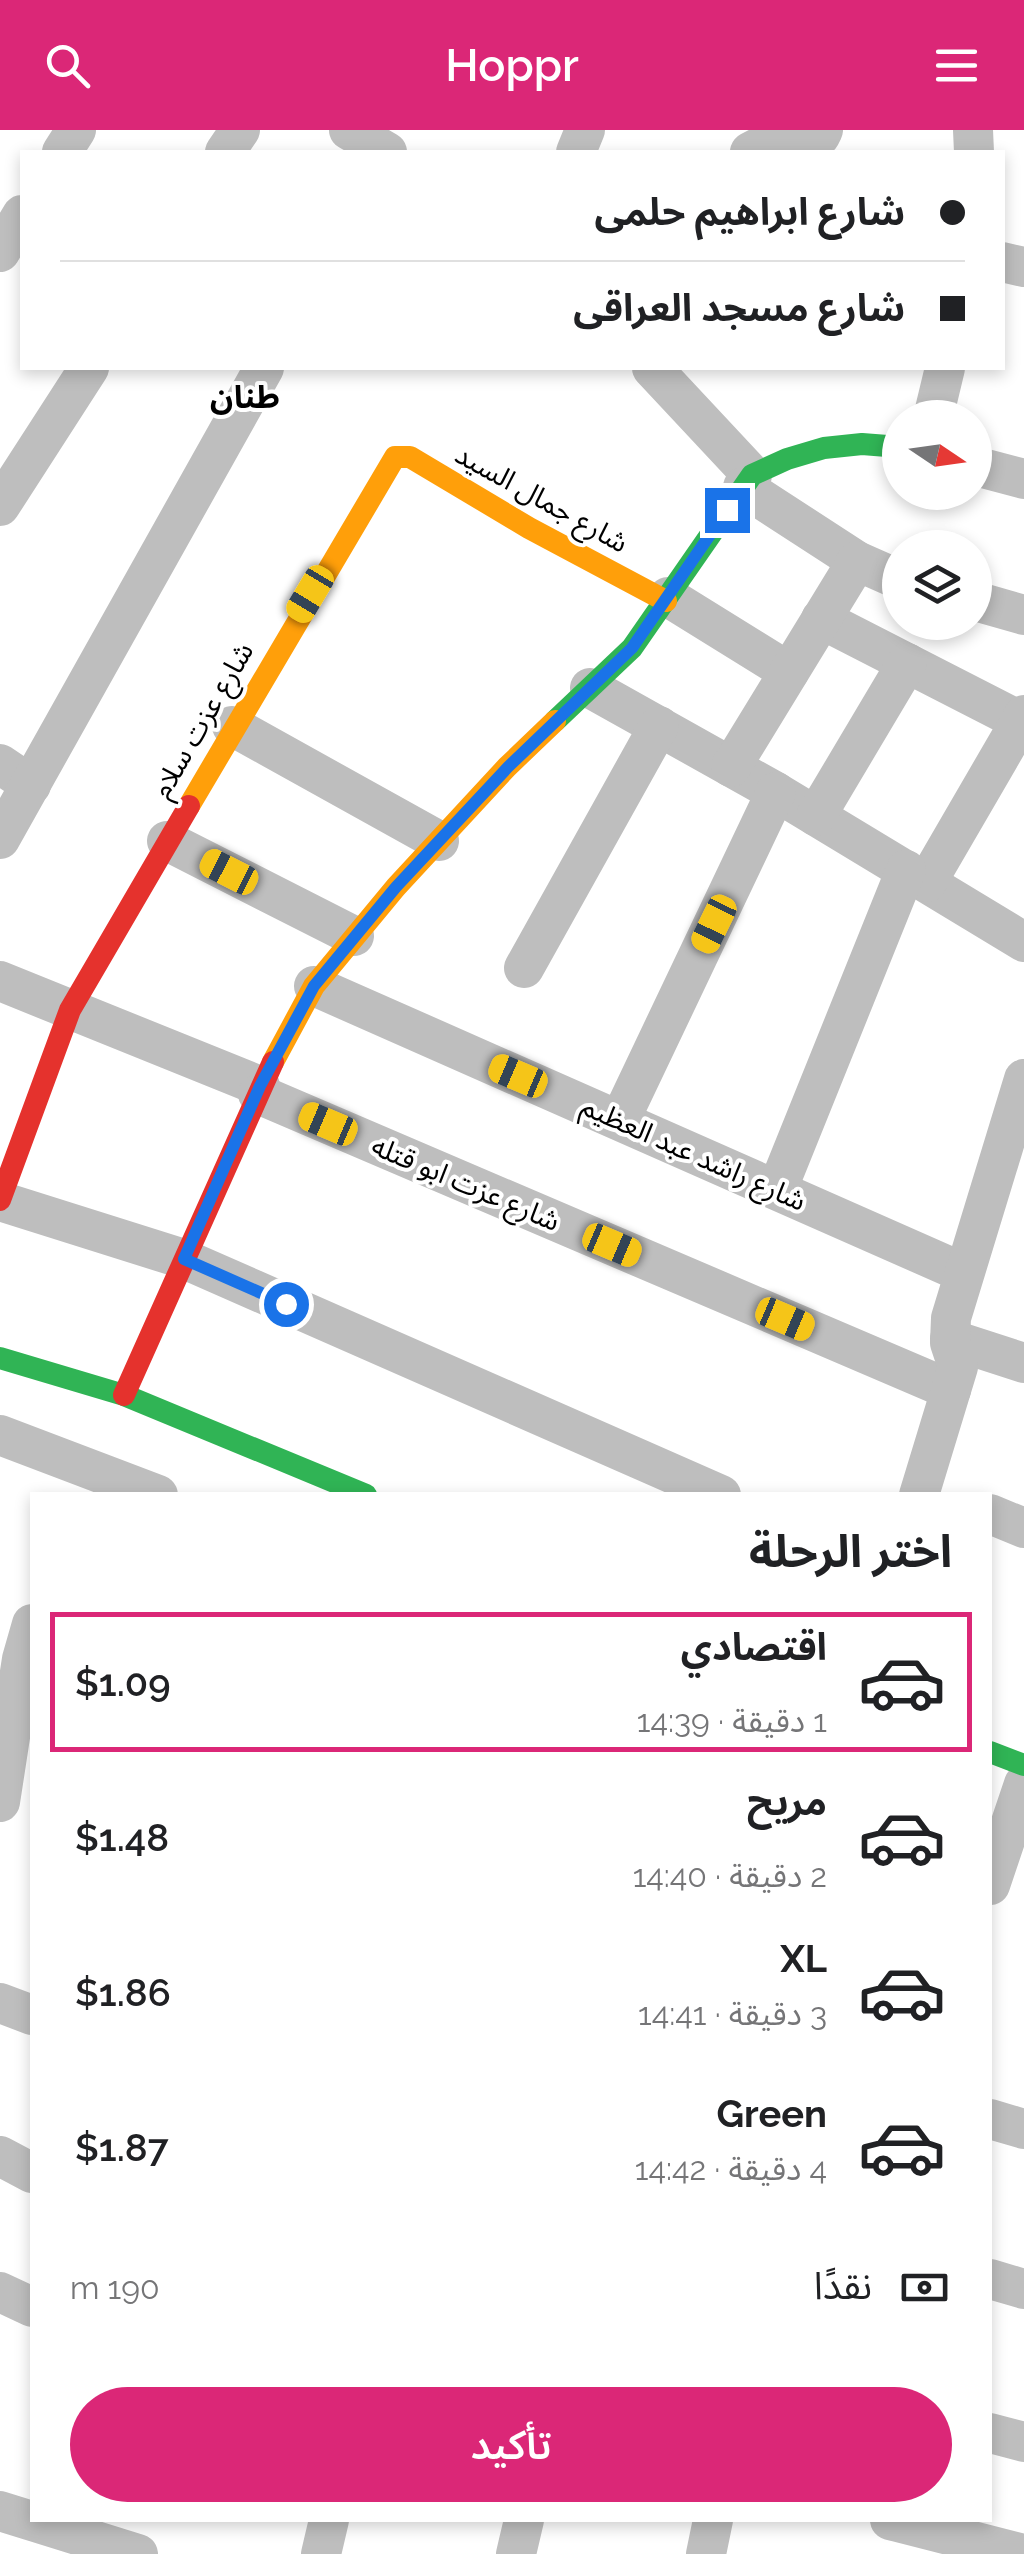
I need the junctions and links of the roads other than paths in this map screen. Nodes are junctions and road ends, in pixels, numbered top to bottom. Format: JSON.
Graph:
{"nodes":[{"id":1,"x":816,"y":143,"type":"edge"},
{"id":2,"x":754,"y":150,"type":"edge"},
{"id":3,"x":20,"y":219,"type":"edge"},
{"id":4,"x":0,"y":252,"type":"edge"},
{"id":5,"x":88,"y":370,"type":"edge"},
{"id":6,"x":263,"y":370,"type":"edge"},
{"id":7,"x":654,"y":370,"type":"edge"},
{"id":8,"x":944,"y":370,"type":"edge"},
{"id":9,"x":937,"y":400,"type":"edge"},
{"id":10,"x":882,"y":444,"type":"edge"},
{"id":11,"x":389,"y":462,"type":"joint"},
{"id":12,"x":992,"y":471,"type":"edge"},
{"id":13,"x":1024,"y":479,"type":"edge"},
{"id":14,"x":748,"y":480,"type":"junction"},
{"id":15,"x":0,"y":506,"type":"edge"},
{"id":16,"x":856,"y":561,"type":"junction"},
{"id":17,"x":882,"y":572,"type":"edge"},
{"id":18,"x":667,"y":599,"type":"junction"},
{"id":19,"x":992,"y":606,"type":"edge"},
{"id":20,"x":1024,"y":615,"type":"edge"},
{"id":21,"x":822,"y":619,"type":"junction"},
{"id":22,"x":907,"y":663,"type":"junction"},
{"id":23,"x":789,"y":672,"type":"junction"},
{"id":24,"x":590,"y":688,"type":"junction"},
{"id":25,"x":1022,"y":718,"type":"edge"},
{"id":26,"x":232,"y":726,"type":"junction"},
{"id":27,"x":659,"y":726,"type":"junction"},
{"id":28,"x":731,"y":767,"type":"junction"},
{"id":29,"x":16,"y":775,"type":"edge"},
{"id":30,"x":776,"y":792,"type":"junction"},
{"id":31,"x":816,"y":816,"type":"junction"},
{"id":32,"x":0,"y":839,"type":"edge"},
{"id":33,"x":438,"y":840,"type":"junction"},
{"id":34,"x":167,"y":841,"type":"junction"},
{"id":35,"x":917,"y":876,"type":"junction"},
{"id":36,"x":354,"y":936,"type":"junction"},
{"id":37,"x":1024,"y":942,"type":"edge"},
{"id":38,"x":524,"y":968,"type":"dead end"},
{"id":39,"x":0,"y":980,"type":"edge"},
{"id":40,"x":314,"y":986,"type":"junction"},
{"id":41,"x":70,"y":1010,"type":"junction"},
{"id":42,"x":1024,"y":1079,"type":"edge"},
{"id":43,"x":259,"y":1090,"type":"junction"},
{"id":44,"x":620,"y":1120,"type":"junction"},
{"id":45,"x":1014,"y":1149,"type":"edge"},
{"id":46,"x":777,"y":1190,"type":"junction"},
{"id":47,"x":0,"y":1201,"type":"edge"},
{"id":48,"x":184,"y":1259,"type":"junction"},
{"id":49,"x":964,"y":1273,"type":"junction"},
{"id":50,"x":950,"y":1339,"type":"junction"},
{"id":51,"x":0,"y":1358,"type":"edge"},
{"id":52,"x":1024,"y":1363,"type":"edge"},
{"id":53,"x":951,"y":1390,"type":"junction"},
{"id":54,"x":124,"y":1394,"type":"junction"},
{"id":55,"x":0,"y":1435,"type":"edge"},
{"id":56,"x":79,"y":1480,"type":"edge"},
{"id":57,"x":142,"y":1492,"type":"edge"},
{"id":58,"x":359,"y":1492,"type":"edge"},
{"id":59,"x":715,"y":1492,"type":"edge"},
{"id":60,"x":927,"y":1492,"type":"edge"},
{"id":61,"x":992,"y":1515,"type":"edge"},
{"id":62,"x":1024,"y":1528,"type":"edge"},
{"id":63,"x":18,"y":1646,"type":"edge"},
{"id":64,"x":992,"y":1753,"type":"edge"},
{"id":65,"x":1024,"y":1765,"type":"edge"},
{"id":66,"x":0,"y":1802,"type":"edge"},
{"id":67,"x":1012,"y":1811,"type":"edge"},
{"id":68,"x":30,"y":1813,"type":"edge"},
{"id":69,"x":992,"y":1878,"type":"edge"},
{"id":70,"x":0,"y":2003,"type":"edge"},
{"id":71,"x":30,"y":2014,"type":"edge"},
{"id":72,"x":992,"y":2120,"type":"edge"},
{"id":73,"x":1024,"y":2128,"type":"edge"},
{"id":74,"x":0,"y":2156,"type":"edge"},
{"id":75,"x":30,"y":2172,"type":"edge"},
{"id":76,"x":992,"y":2281,"type":"edge"},
{"id":77,"x":1024,"y":2289,"type":"edge"},
{"id":78,"x":0,"y":2292,"type":"edge"},
{"id":79,"x":30,"y":2306,"type":"edge"},
{"id":80,"x":992,"y":2434,"type":"edge"},
{"id":81,"x":1024,"y":2442,"type":"edge"},
{"id":82,"x":0,"y":2511,"type":"edge"},
{"id":83,"x":30,"y":2519,"type":"edge"},
{"id":84,"x":39,"y":2522,"type":"edge"},
{"id":85,"x":328,"y":2522,"type":"edge"},
{"id":86,"x":524,"y":2522,"type":"edge"},
{"id":87,"x":713,"y":2522,"type":"edge"},
{"id":88,"x":898,"y":2522,"type":"edge"},
{"id":89,"x":100,"y":2539,"type":"edge"},
{"id":90,"x":138,"y":2554,"type":"edge"},
{"id":91,"x":321,"y":2554,"type":"edge"},
{"id":92,"x":516,"y":2554,"type":"edge"},
{"id":93,"x":706,"y":2554,"type":"edge"},
{"id":94,"x":1023,"y":2554,"type":"edge"}],
"edges":[{"from":1,"to":2,"type":"street"},
{"from":3,"to":4,"type":"street"},
{"from":5,"to":15,"type":"street"},
{"from":6,"to":29,"type":"street"},
{"from":7,"to":14,"type":"street"},
{"from":8,"to":9,"type":"street"},
{"from":10,"to":14,"type":"street"},
{"from":11,"to":18,"type":"street","name":"شارع جمال السيد"},
{"from":11,"to":26,"type":"street","name":"شارع عزت سلام"},
{"from":12,"to":13,"type":"street"},
{"from":14,"to":16,"type":"street"},
{"from":14,"to":18,"type":"street"},
{"from":16,"to":17,"type":"street"},
{"from":16,"to":21,"type":"street"},
{"from":18,"to":23,"type":"street"},
{"from":18,"to":24,"type":"street"},
{"from":19,"to":20,"type":"street"},
{"from":21,"to":22,"type":"street"},
{"from":21,"to":23,"type":"street"},
{"from":22,"to":25,"type":"street"},
{"from":22,"to":31,"type":"street"},
{"from":23,"to":28,"type":"street"},
{"from":24,"to":27,"type":"street"},
{"from":24,"to":33,"type":"street"},
{"from":25,"to":35,"type":"street"},
{"from":26,"to":33,"type":"street"},
{"from":26,"to":34,"type":"street","name":"شارع عزت سلام"},
{"from":27,"to":28,"type":"street"},
{"from":27,"to":38,"type":"street"},
{"from":28,"to":30,"type":"street"},
{"from":29,"to":32,"type":"street"},
{"from":30,"to":31,"type":"street"},
{"from":30,"to":44,"type":"street"},
{"from":31,"to":35,"type":"street"},
{"from":33,"to":36,"type":"street"},
{"from":34,"to":36,"type":"street"},
{"from":34,"to":41,"type":"street","name":"شارع عزت سلام"},
{"from":35,"to":37,"type":"street"},
{"from":35,"to":46,"type":"street"},
{"from":36,"to":40,"type":"street"},
{"from":39,"to":41,"type":"street","name":"شارع عزت ابو قتله"},
{"from":40,"to":43,"type":"street"},
{"from":40,"to":44,"type":"street","name":"شارع راشد عبد العظيم"},
{"from":41,"to":43,"type":"street","name":"شارع عزت ابو قتله"},
{"from":41,"to":47,"type":"street","name":"شارع عزت سلام"},
{"from":42,"to":45,"type":"street"},
{"from":43,"to":48,"type":"street"},
{"from":43,"to":53,"type":"street","name":"شارع عزت ابو قتله"},
{"from":44,"to":46,"type":"street","name":"شارع راشد عبد العظيم"},
{"from":45,"to":49,"type":"street"},
{"from":46,"to":49,"type":"street","name":"شارع راشد عبد العظيم"},
{"from":47,"to":48,"type":"street"},
{"from":48,"to":54,"type":"street"},
{"from":48,"to":59,"type":"street"},
{"from":49,"to":50,"type":"street"},
{"from":50,"to":52,"type":"street"},
{"from":50,"to":53,"type":"street"},
{"from":51,"to":54,"type":"street"},
{"from":53,"to":60,"type":"street"},
{"from":54,"to":58,"type":"street"},
{"from":55,"to":56,"type":"street"},
{"from":56,"to":57,"type":"street"},
{"from":61,"to":62,"type":"street"},
{"from":63,"to":66,"type":"street"},
{"from":64,"to":65,"type":"street"},
{"from":66,"to":68,"type":"street"},
{"from":67,"to":69,"type":"street"},
{"from":70,"to":71,"type":"street"},
{"from":72,"to":73,"type":"street"},
{"from":74,"to":75,"type":"street"},
{"from":76,"to":77,"type":"street"},
{"from":78,"to":79,"type":"street"},
{"from":80,"to":81,"type":"street"},
{"from":82,"to":83,"type":"street"},
{"from":84,"to":89,"type":"street"},
{"from":85,"to":91,"type":"street"},
{"from":86,"to":92,"type":"street"},
{"from":87,"to":93,"type":"street"},
{"from":88,"to":94,"type":"street"},
{"from":89,"to":90,"type":"street"}]}
